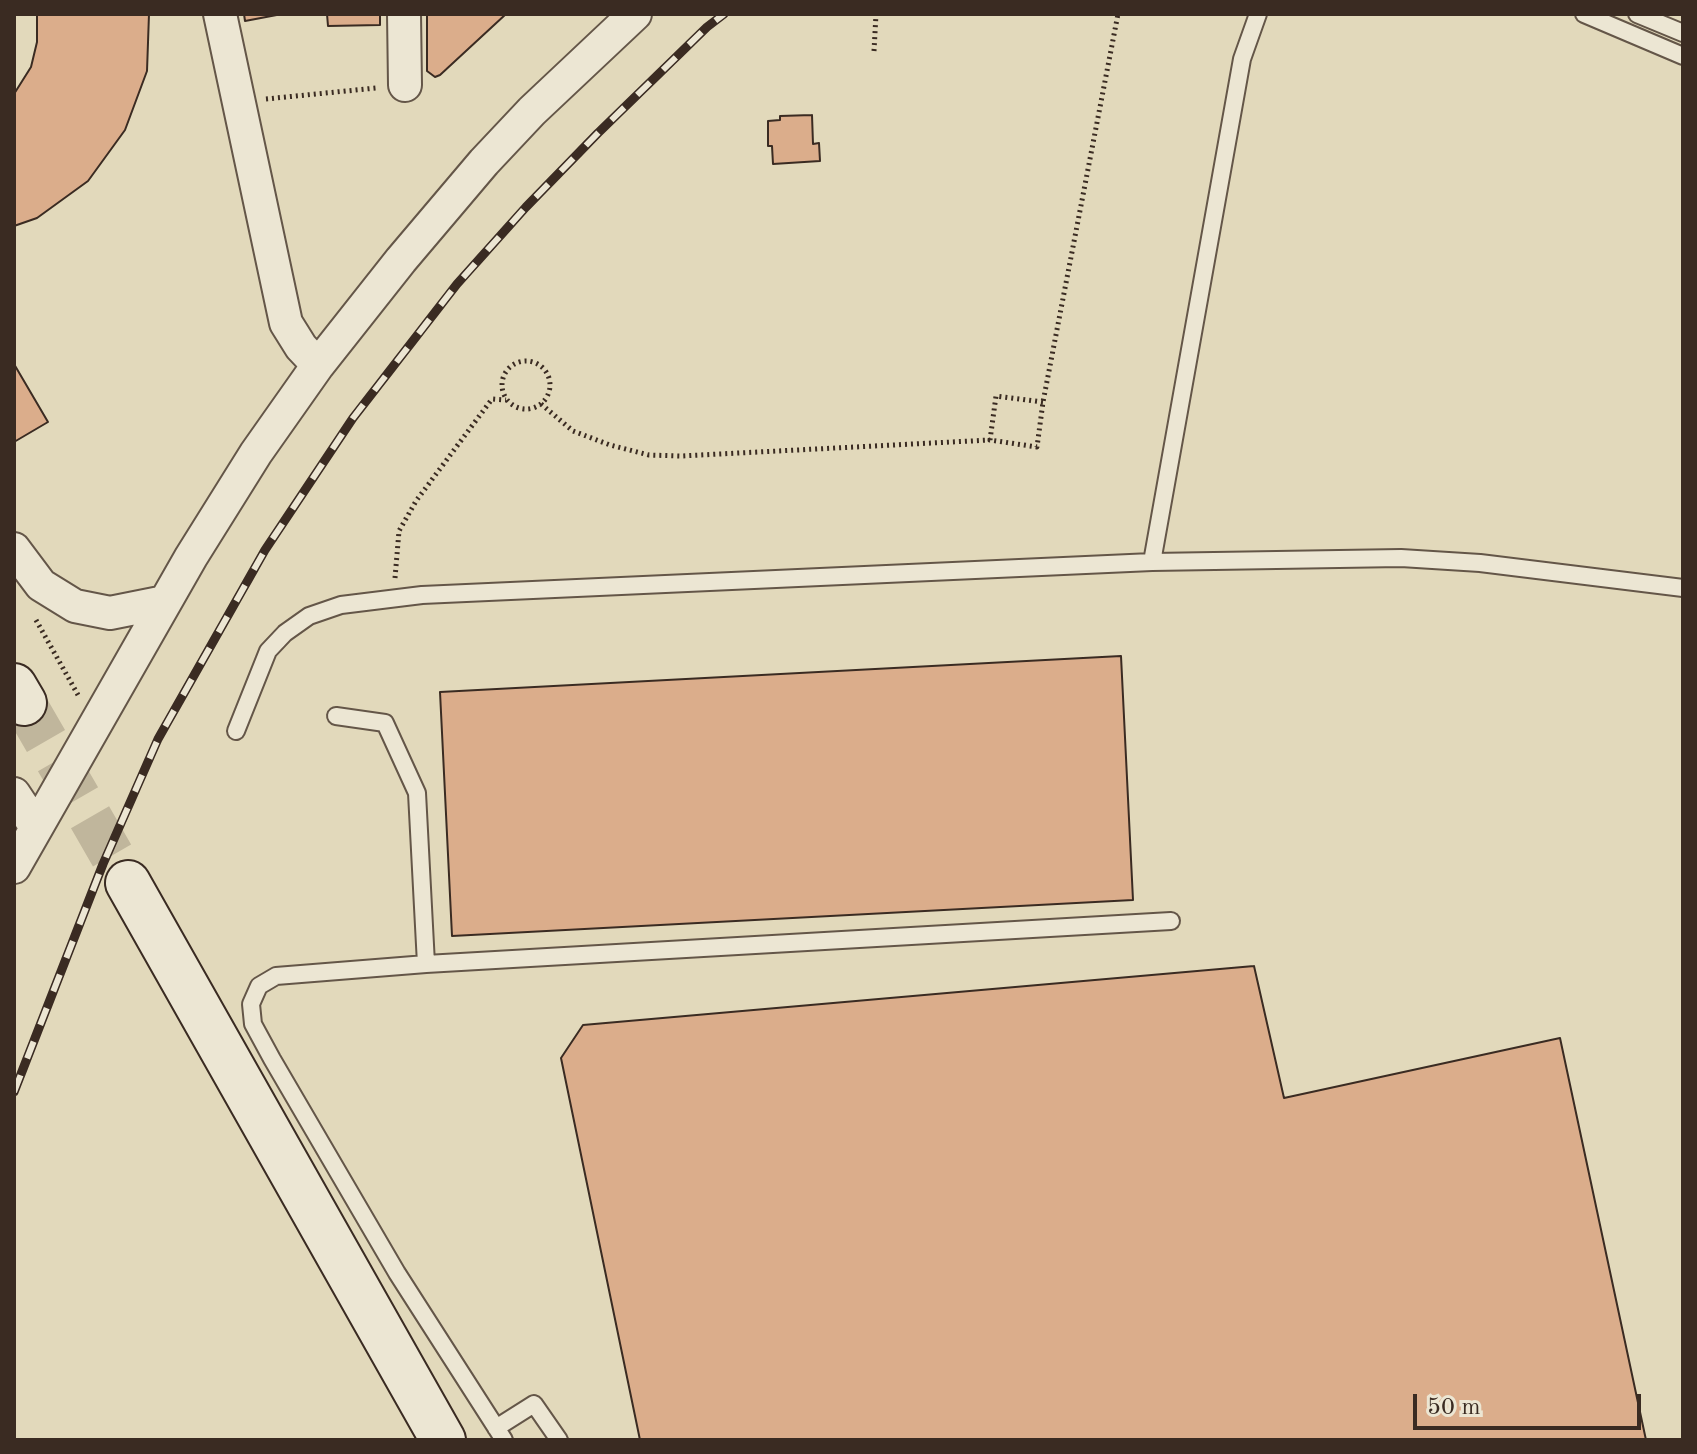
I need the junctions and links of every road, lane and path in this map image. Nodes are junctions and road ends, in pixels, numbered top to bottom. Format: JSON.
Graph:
{"nodes":[{"id":1,"x":220,"y":14,"type":"edge"},
{"id":2,"x":404,"y":14,"type":"edge"},
{"id":3,"x":635,"y":14,"type":"edge"},
{"id":4,"x":876,"y":14,"type":"edge"},
{"id":5,"x":1118,"y":14,"type":"edge"},
{"id":6,"x":1258,"y":14,"type":"edge"},
{"id":7,"x":1584,"y":14,"type":"edge"},
{"id":8,"x":1637,"y":14,"type":"edge"},
{"id":9,"x":1683,"y":33,"type":"edge"},
{"id":10,"x":874,"y":51,"type":"dead end"},
{"id":11,"x":1683,"y":56,"type":"edge"},
{"id":12,"x":405,"y":85,"type":"joint"},
{"id":13,"x":238,"y":101,"type":"junction"},
{"id":14,"x":318,"y":365,"type":"junction"},
{"id":15,"x":506,"y":400,"type":"junction"},
{"id":16,"x":1043,"y":402,"type":"junction"},
{"id":17,"x":541,"y":404,"type":"junction"},
{"id":18,"x":990,"y":440,"type":"junction"},
{"id":19,"x":14,"y":549,"type":"edge"},
{"id":20,"x":1152,"y":562,"type":"junction"},
{"id":21,"x":1683,"y":588,"type":"edge"},
{"id":22,"x":394,"y":599,"type":"junction"},
{"id":23,"x":165,"y":602,"type":"junction"},
{"id":24,"x":35,"y":619,"type":"dead end"},
{"id":25,"x":78,"y":696,"type":"dead end"},
{"id":26,"x":336,"y":716,"type":"dead end"},
{"id":27,"x":236,"y":731,"type":"dead end"},
{"id":28,"x":14,"y":794,"type":"edge"},
{"id":29,"x":36,"y":827,"type":"junction"},
{"id":30,"x":14,"y":867,"type":"edge"},
{"id":31,"x":128,"y":883,"type":"tunnel mouth"},
{"id":32,"x":1171,"y":921,"type":"dead end"},
{"id":33,"x":426,"y":964,"type":"junction"},
{"id":34,"x":500,"y":1434,"type":"edge"},
{"id":35,"x":443,"y":1440,"type":"edge"},
{"id":36,"x":559,"y":1440,"type":"edge"}],
"edges":[{"from":1,"to":13,"type":"street"},
{"from":2,"to":12,"type":"street"},
{"from":3,"to":14,"type":"street"},
{"from":4,"to":10,"type":"path"},
{"from":5,"to":16,"type":"path"},
{"from":6,"to":20,"type":"lane"},
{"from":7,"to":11,"type":"lane"},
{"from":8,"to":9,"type":"lane"},
{"from":12,"to":13,"type":"path"},
{"from":13,"to":14,"type":"street"},
{"from":14,"to":23,"type":"street"},
{"from":15,"to":17,"type":"path"},
{"from":15,"to":17,"type":"path"},
{"from":15,"to":22,"type":"path"},
{"from":16,"to":18,"type":"path"},
{"from":16,"to":18,"type":"path"},
{"from":17,"to":18,"type":"path"},
{"from":19,"to":23,"type":"street"},
{"from":20,"to":21,"type":"lane"},
{"from":20,"to":22,"type":"lane"},
{"from":22,"to":27,"type":"lane"},
{"from":23,"to":29,"type":"street"},
{"from":24,"to":25,"type":"path"},
{"from":26,"to":33,"type":"lane"},
{"from":28,"to":29,"type":"street"},
{"from":29,"to":30,"type":"street"},
{"from":31,"to":35,"type":"street"},
{"from":32,"to":33,"type":"lane"},
{"from":33,"to":34,"type":"lane"},
{"from":34,"to":36,"type":"lane"}]}
